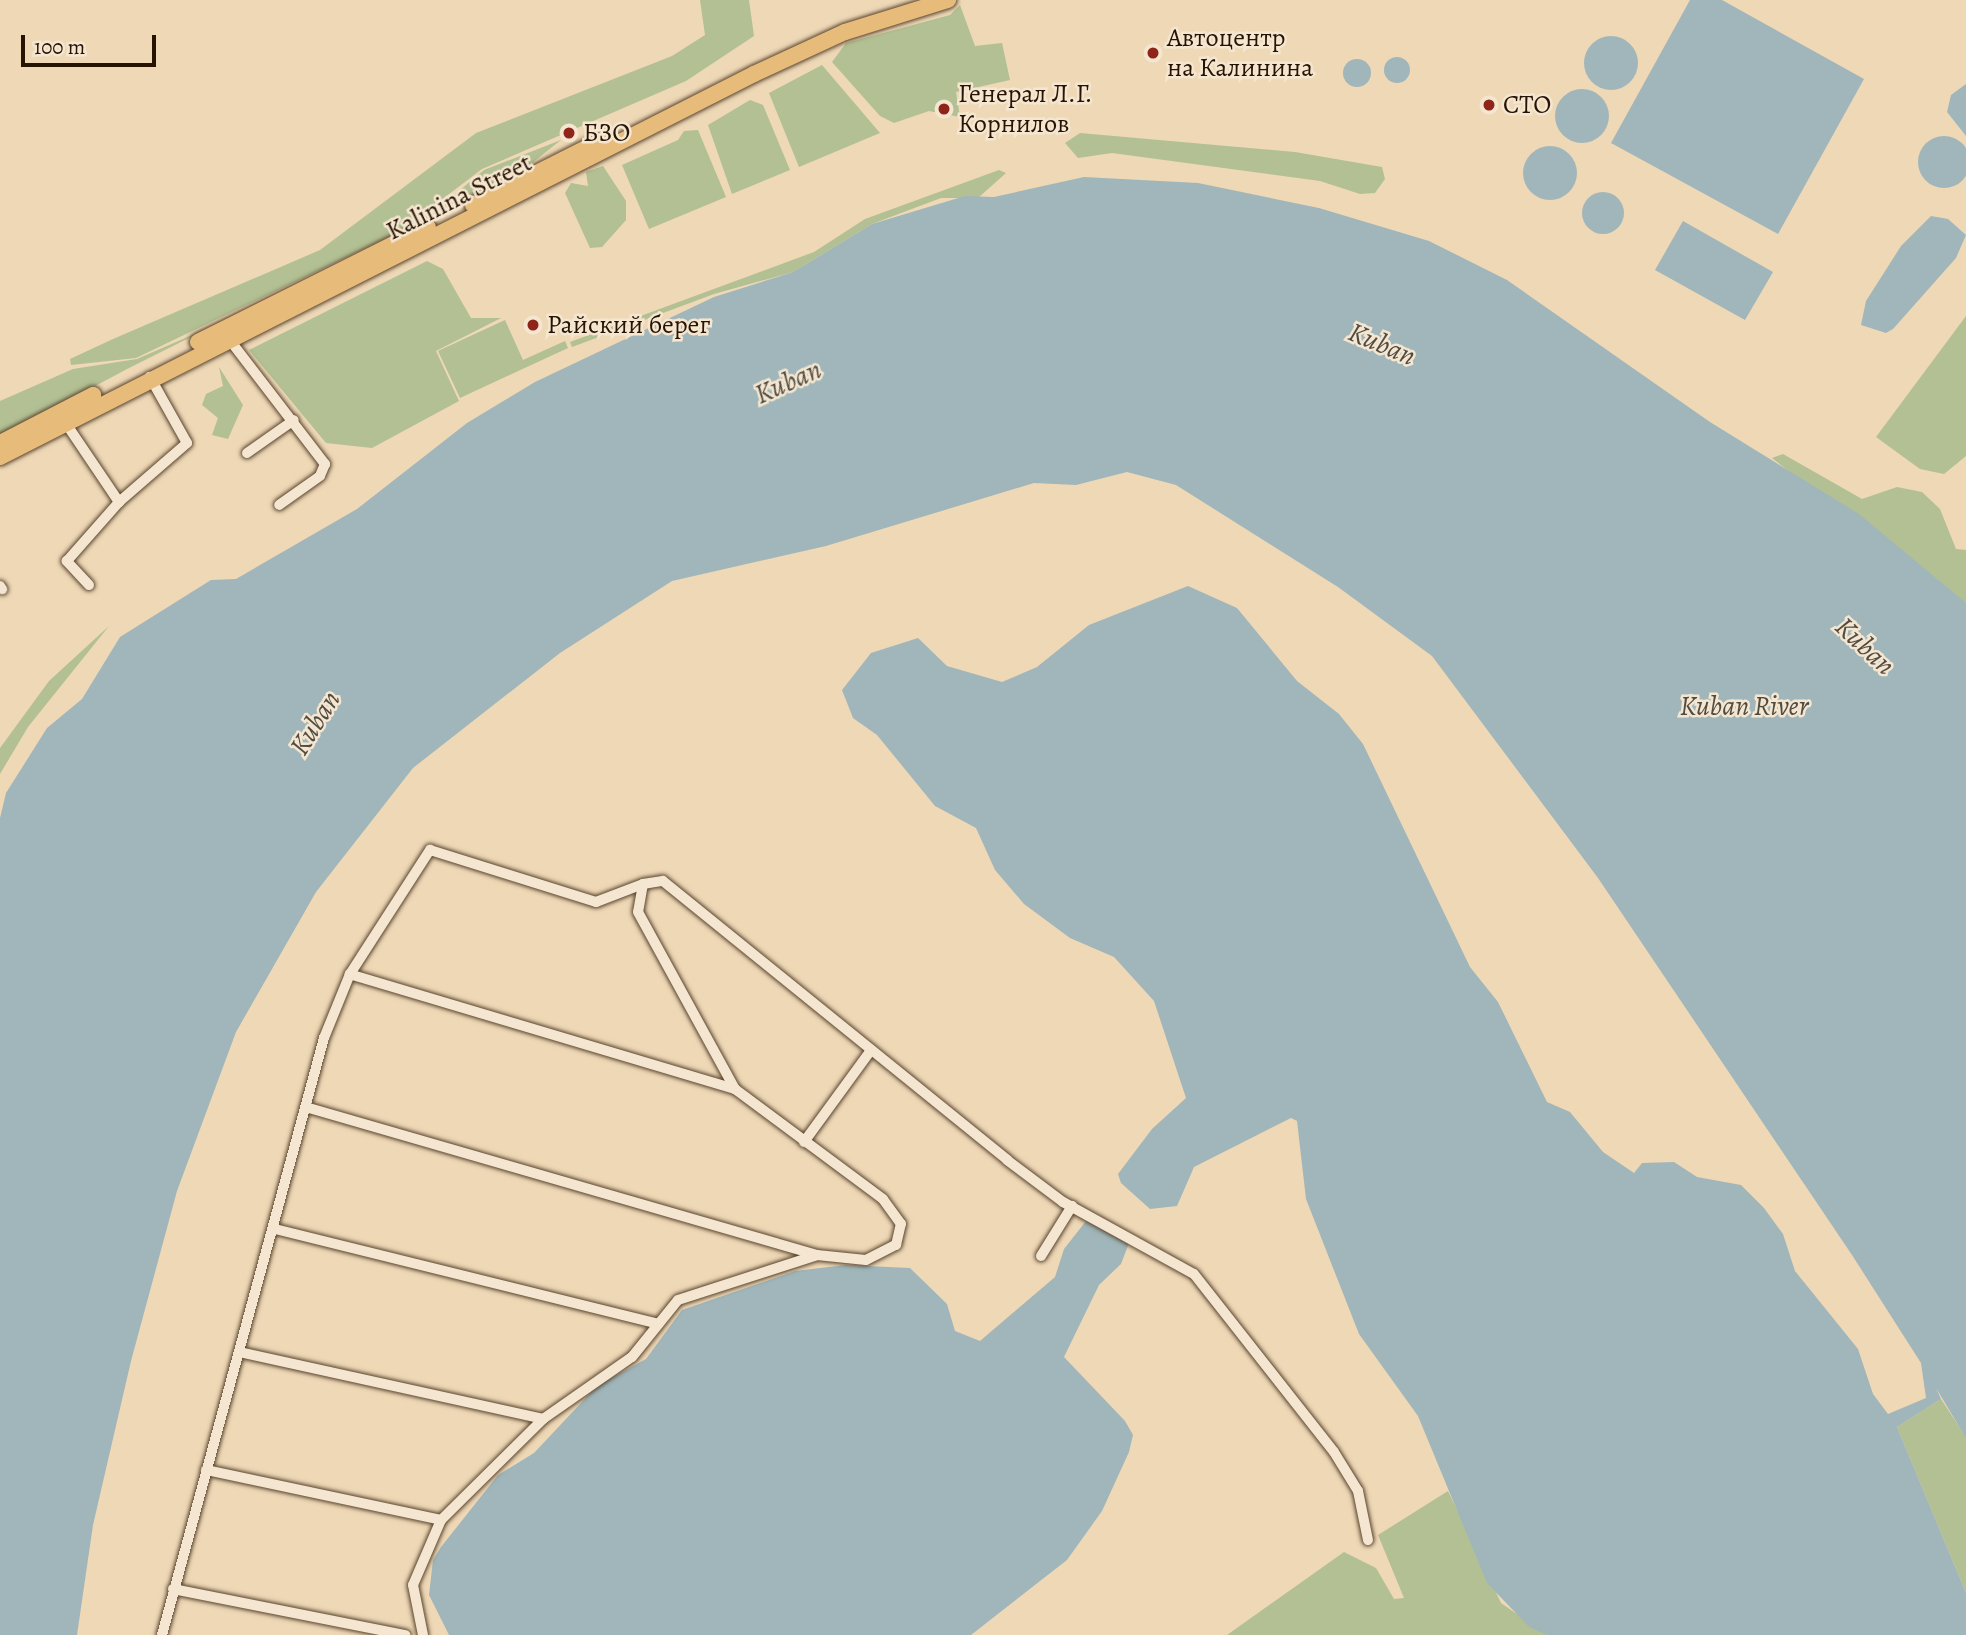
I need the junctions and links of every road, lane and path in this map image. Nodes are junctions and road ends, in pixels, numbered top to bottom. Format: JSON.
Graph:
{"nodes":[{"id":1,"x":911,"y":0,"type":"edge"},
{"id":2,"x":948,"y":0,"type":"edge"},
{"id":3,"x":229,"y":339,"type":"junction"},
{"id":4,"x":150,"y":376,"type":"junction"},
{"id":5,"x":294,"y":420,"type":"junction"},
{"id":6,"x":65,"y":422,"type":"junction"},
{"id":7,"x":0,"y":443,"type":"edge"},
{"id":8,"x":247,"y":453,"type":"dead end"},
{"id":9,"x":0,"y":457,"type":"edge"},
{"id":10,"x":119,"y":502,"type":"junction"},
{"id":11,"x":279,"y":505,"type":"dead end"},
{"id":12,"x":89,"y":585,"type":"dead end"},
{"id":13,"x":643,"y":884,"type":"junction"},
{"id":14,"x":350,"y":974,"type":"junction"},
{"id":15,"x":871,"y":1050,"type":"junction"},
{"id":16,"x":735,"y":1089,"type":"junction"},
{"id":17,"x":309,"y":1108,"type":"junction"},
{"id":18,"x":804,"y":1142,"type":"junction"},
{"id":19,"x":1072,"y":1206,"type":"junction"},
{"id":20,"x":275,"y":1229,"type":"junction"},
{"id":21,"x":817,"y":1255,"type":"junction"},
{"id":22,"x":1041,"y":1256,"type":"dead end"},
{"id":23,"x":658,"y":1324,"type":"junction"},
{"id":24,"x":239,"y":1352,"type":"junction"},
{"id":25,"x":544,"y":1419,"type":"junction"},
{"id":26,"x":206,"y":1471,"type":"junction"},
{"id":27,"x":441,"y":1520,"type":"junction"},
{"id":28,"x":1367,"y":1540,"type":"dead end"},
{"id":29,"x":173,"y":1589,"type":"junction"},
{"id":30,"x":162,"y":1635,"type":"edge"},
{"id":31,"x":406,"y":1635,"type":"edge"},
{"id":32,"x":423,"y":1635,"type":"edge"}],
"edges":[{"from":1,"to":7,"type":"highway","name":"Kalinina Street"},
{"from":2,"to":3,"type":"highway","name":"Kalinina Street"},
{"from":3,"to":4,"type":"highway","name":"Kalinina Street"},
{"from":3,"to":5,"type":"street"},
{"from":4,"to":6,"type":"highway","name":"Kalinina Street"},
{"from":4,"to":10,"type":"street"},
{"from":5,"to":8,"type":"street"},
{"from":5,"to":11,"type":"street"},
{"from":6,"to":9,"type":"highway","name":"Kalinina Street"},
{"from":6,"to":10,"type":"street"},
{"from":10,"to":12,"type":"street"},
{"from":13,"to":14,"type":"street"},
{"from":13,"to":15,"type":"street"},
{"from":13,"to":16,"type":"street"},
{"from":14,"to":16,"type":"street"},
{"from":14,"to":17,"type":"street"},
{"from":15,"to":18,"type":"street"},
{"from":15,"to":19,"type":"street"},
{"from":16,"to":18,"type":"street"},
{"from":17,"to":20,"type":"street"},
{"from":17,"to":21,"type":"street"},
{"from":18,"to":21,"type":"street"},
{"from":19,"to":22,"type":"street"},
{"from":19,"to":28,"type":"street"},
{"from":20,"to":23,"type":"street"},
{"from":20,"to":24,"type":"street"},
{"from":21,"to":23,"type":"street"},
{"from":23,"to":25,"type":"street"},
{"from":24,"to":25,"type":"street"},
{"from":24,"to":26,"type":"street"},
{"from":25,"to":27,"type":"street"},
{"from":26,"to":27,"type":"street"},
{"from":26,"to":29,"type":"street"},
{"from":27,"to":32,"type":"street"},
{"from":29,"to":30,"type":"street"},
{"from":29,"to":31,"type":"street"}]}
